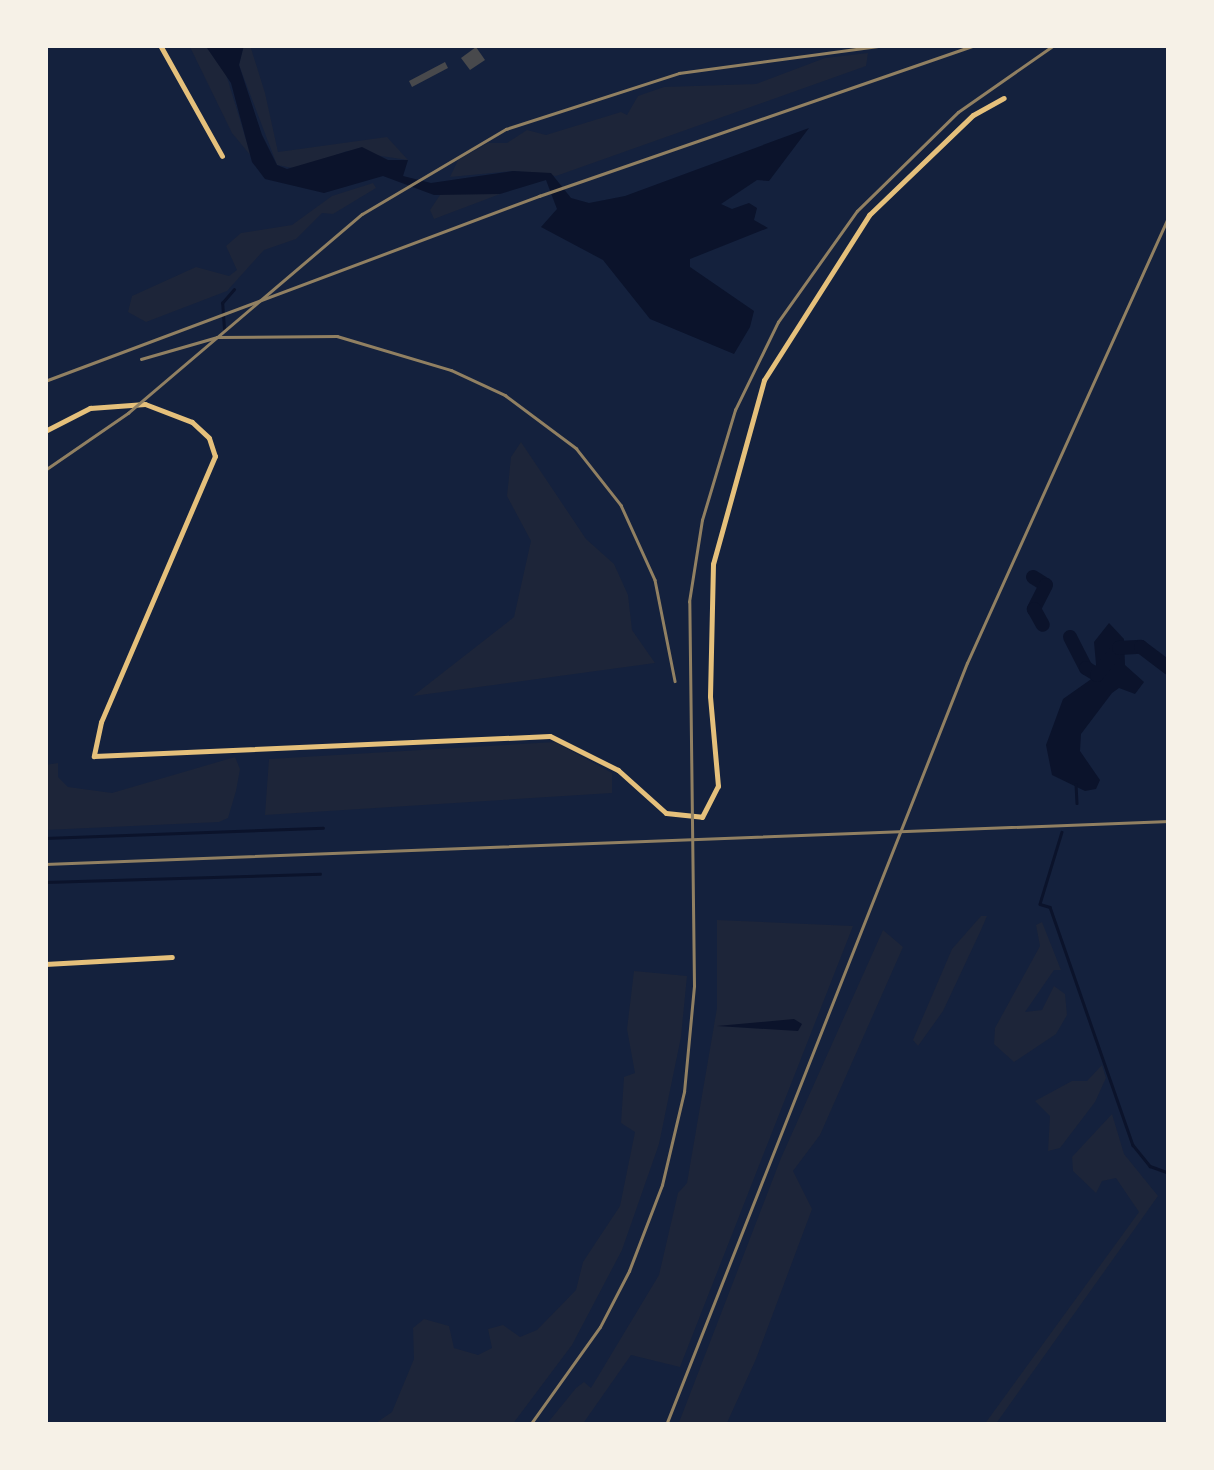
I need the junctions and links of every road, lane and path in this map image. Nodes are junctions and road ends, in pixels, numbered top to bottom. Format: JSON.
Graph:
{"nodes":[{"id":1,"x":160,"y":45,"type":"edge"},
{"id":2,"x":1004,"y":98,"type":"dead end"},
{"id":3,"x":222,"y":156,"type":"dead end"},
{"id":4,"x":45,"y":431,"type":"edge"},
{"id":5,"x":172,"y":957,"type":"dead end"},
{"id":6,"x":45,"y":964,"type":"edge"}],
"edges":[{"from":1,"to":3,"type":"street"},
{"from":2,"to":4,"type":"street"},
{"from":5,"to":6,"type":"street"}]}
